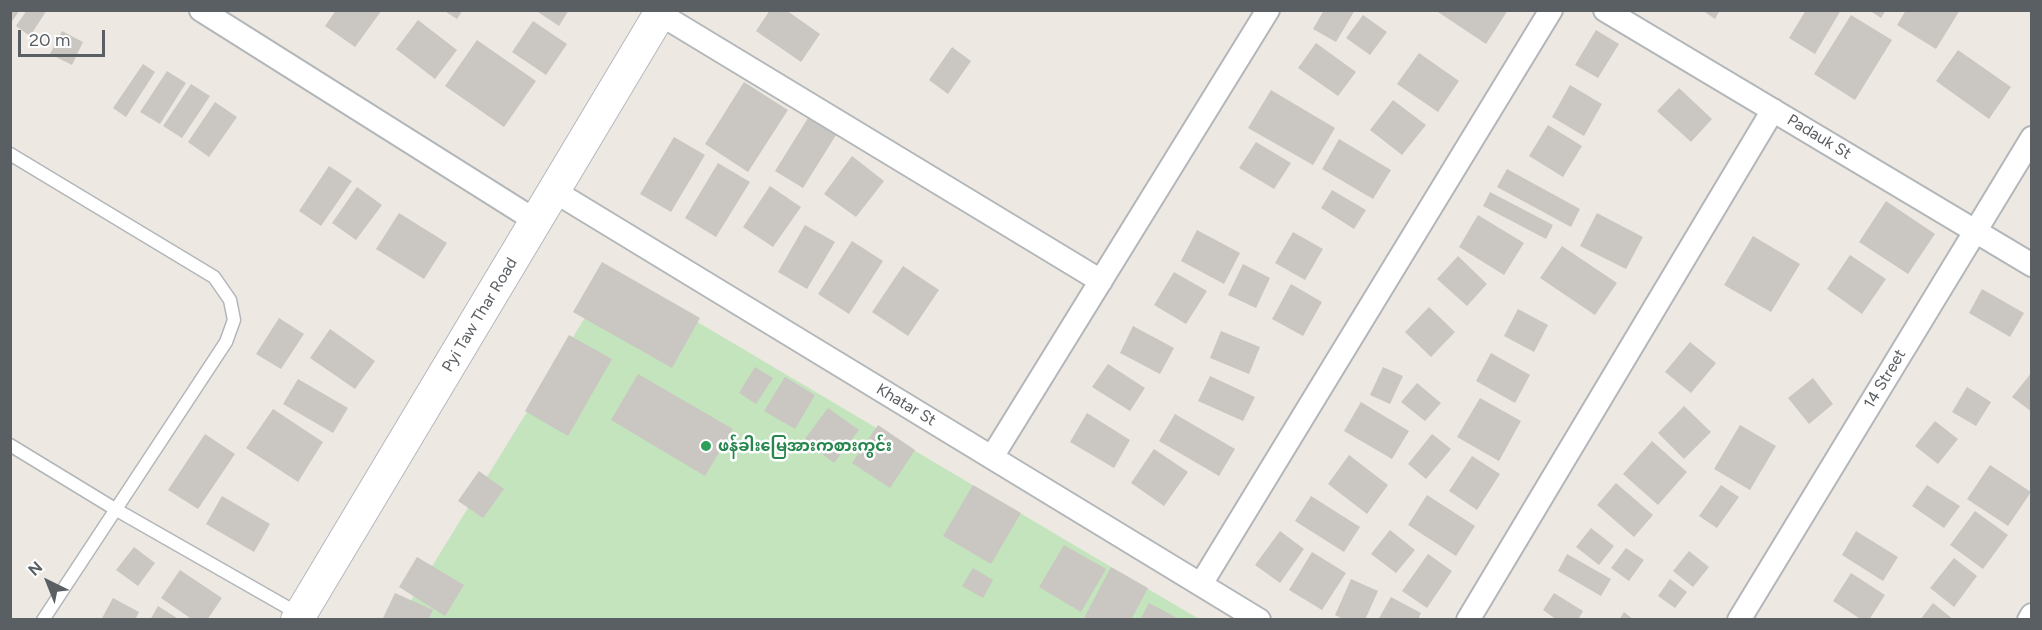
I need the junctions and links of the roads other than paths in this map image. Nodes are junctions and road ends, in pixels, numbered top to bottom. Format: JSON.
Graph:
{"nodes":[{"id":1,"x":201,"y":10,"type":"edge"},
{"id":2,"x":1268,"y":10,"type":"edge"},
{"id":3,"x":1551,"y":10,"type":"edge"},
{"id":4,"x":1605,"y":10,"type":"edge"},
{"id":5,"x":661,"y":12,"type":"edge"},
{"id":6,"x":1773,"y":110,"type":"junction"},
{"id":7,"x":2031,"y":138,"type":"edge"},
{"id":8,"x":10,"y":154,"type":"edge"},
{"id":9,"x":554,"y":191,"type":"junction"},
{"id":10,"x":536,"y":221,"type":"junction"},
{"id":11,"x":1976,"y":231,"type":"junction"},
{"id":12,"x":2031,"y":265,"type":"edge"},
{"id":13,"x":1101,"y":281,"type":"junction"},
{"id":14,"x":10,"y":445,"type":"edge"},
{"id":15,"x":992,"y":457,"type":"junction"},
{"id":16,"x":115,"y":509,"type":"junction"},
{"id":17,"x":1201,"y":584,"type":"junction"},
{"id":18,"x":2031,"y":615,"type":"edge"},
{"id":19,"x":298,"y":617,"type":"edge"},
{"id":20,"x":43,"y":620,"type":"edge"},
{"id":21,"x":1259,"y":620,"type":"edge"},
{"id":22,"x":1468,"y":620,"type":"edge"},
{"id":23,"x":1739,"y":620,"type":"edge"},
{"id":24,"x":2029,"y":620,"type":"edge"}],
"edges":[{"from":1,"to":10,"type":"street"},
{"from":2,"to":13,"type":"street"},
{"from":3,"to":17,"type":"street"},
{"from":4,"to":6,"type":"street","name":"Padauk St"},
{"from":5,"to":9,"type":"street","name":"Pyi Taw Thar Road"},
{"from":5,"to":13,"type":"street"},
{"from":6,"to":11,"type":"street","name":"Padauk St"},
{"from":6,"to":22,"type":"street"},
{"from":7,"to":11,"type":"street","name":"14 Street"},
{"from":8,"to":16,"type":"lane"},
{"from":9,"to":10,"type":"street","name":"Pyi Taw Thar Road"},
{"from":9,"to":15,"type":"street","name":"Khatar St"},
{"from":10,"to":19,"type":"street","name":"Pyi Taw Thar Road"},
{"from":11,"to":12,"type":"street","name":"Padauk St"},
{"from":11,"to":23,"type":"street","name":"14 Street"},
{"from":13,"to":15,"type":"street"},
{"from":14,"to":16,"type":"lane"},
{"from":15,"to":17,"type":"street","name":"Khatar St"},
{"from":16,"to":19,"type":"lane"},
{"from":16,"to":20,"type":"lane"},
{"from":17,"to":21,"type":"street","name":"Khatar St"},
{"from":18,"to":24,"type":"street"}]}
